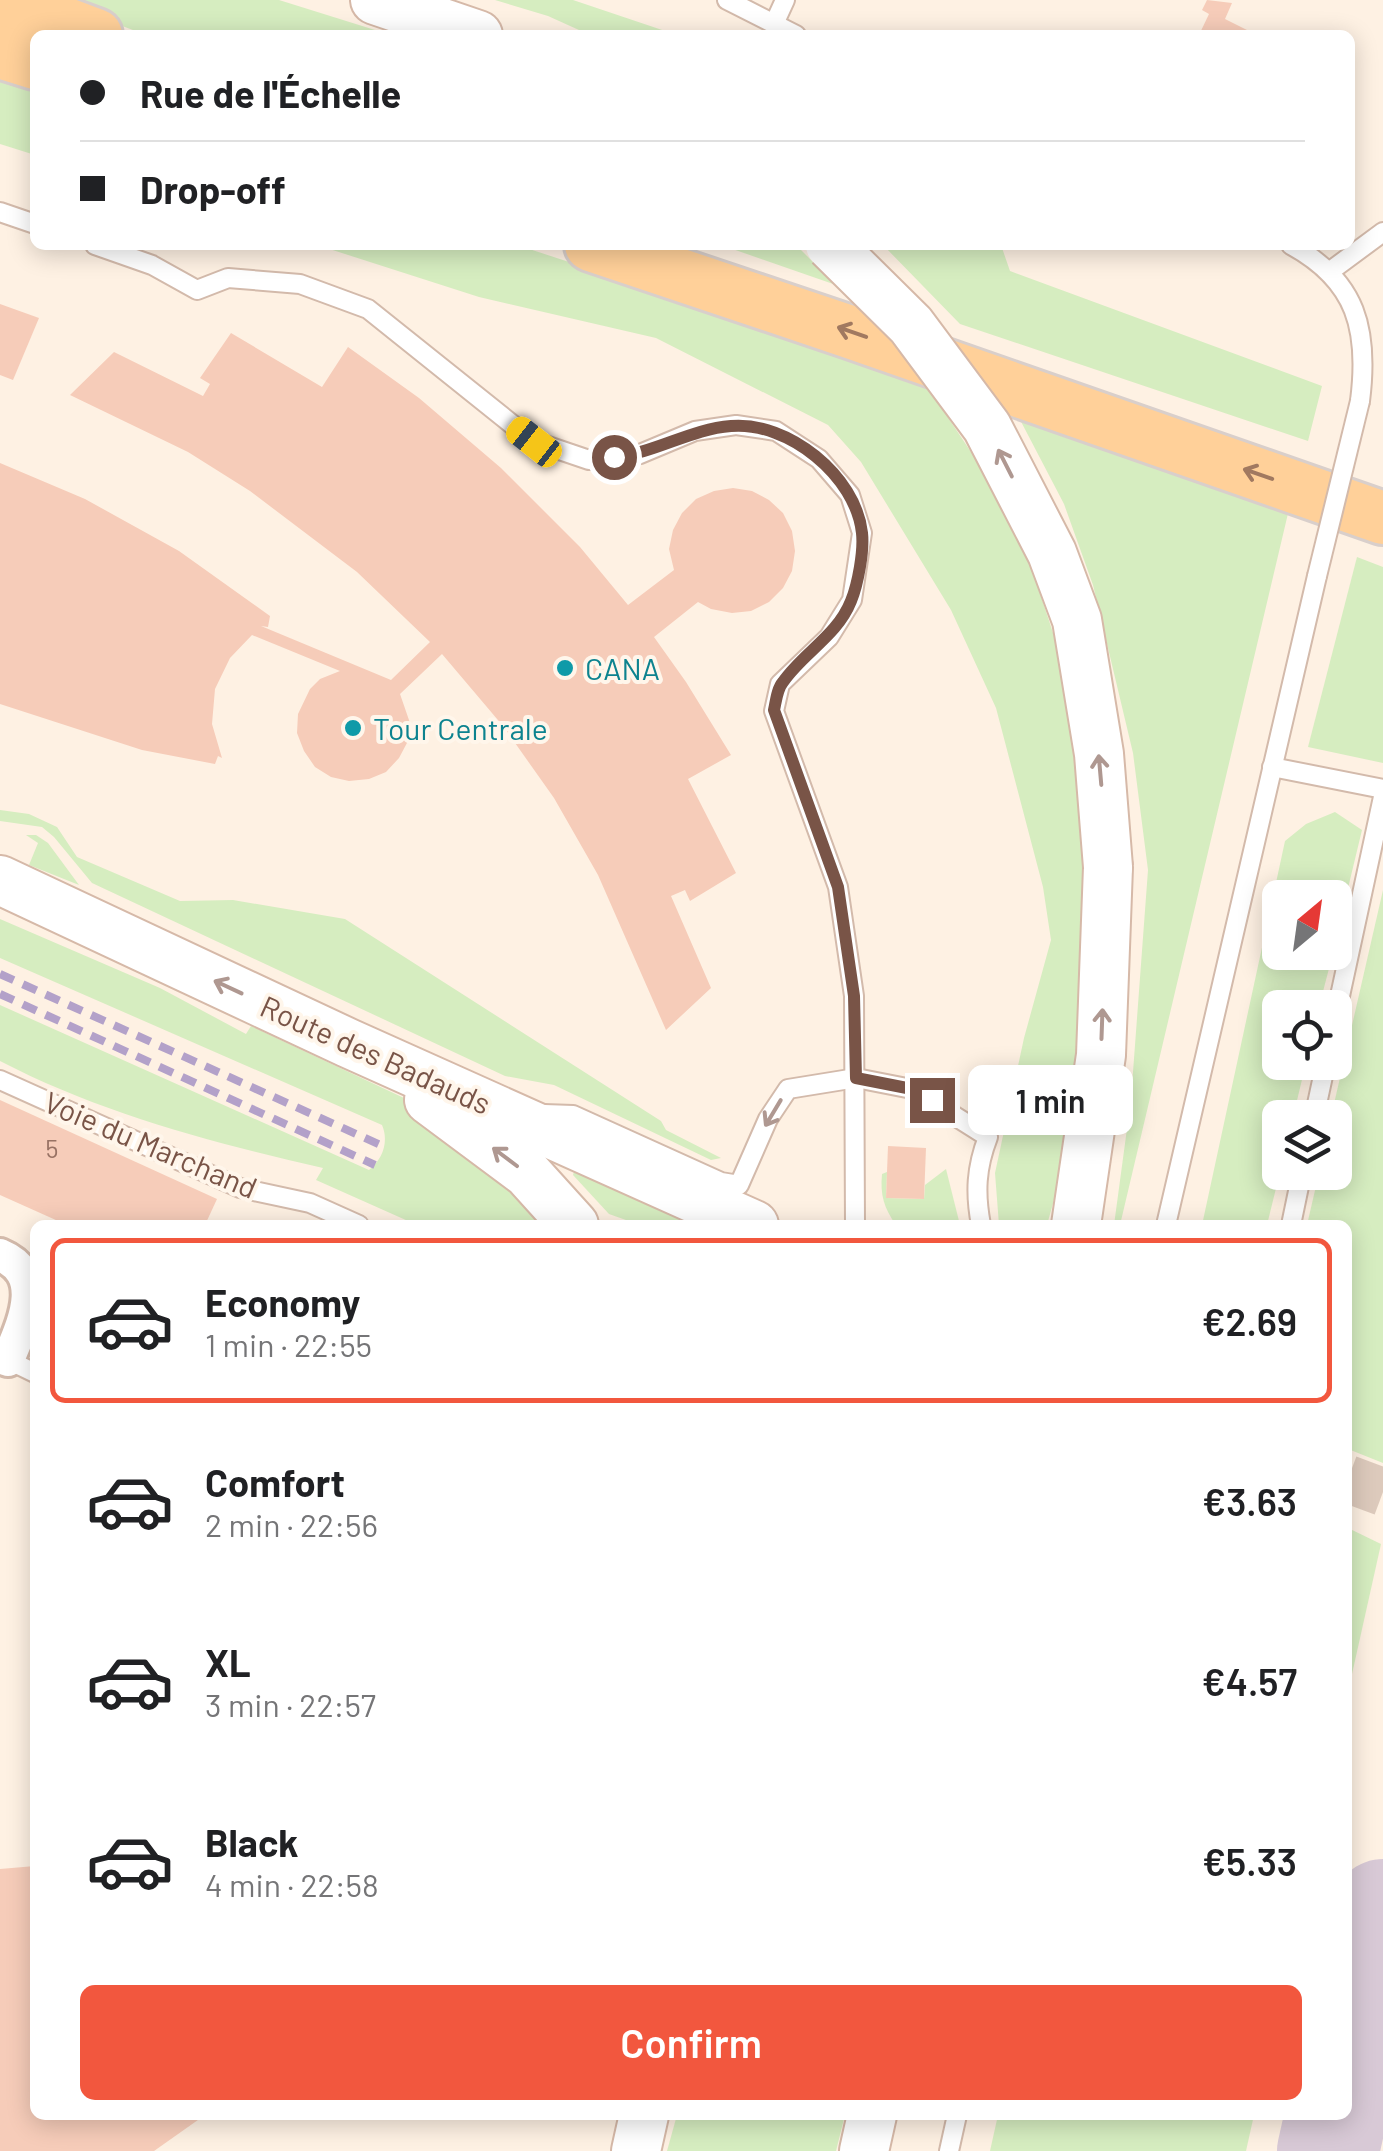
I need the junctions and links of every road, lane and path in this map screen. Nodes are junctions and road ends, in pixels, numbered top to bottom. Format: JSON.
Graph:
{"nodes":[{"id":1,"x":2,"y":0,"type":"edge"},
{"id":2,"x":374,"y":0,"type":"edge"},
{"id":3,"x":728,"y":0,"type":"edge"},
{"id":4,"x":785,"y":0,"type":"edge"},
{"id":5,"x":774,"y":24,"type":"junction"},
{"id":6,"x":83,"y":30,"type":"edge"},
{"id":7,"x":463,"y":30,"type":"edge"},
{"id":8,"x":786,"y":30,"type":"edge"},
{"id":9,"x":0,"y":52,"type":"edge"},
{"id":10,"x":30,"y":61,"type":"edge"},
{"id":11,"x":0,"y":212,"type":"edge"},
{"id":12,"x":30,"y":222,"type":"edge"},
{"id":13,"x":1383,"y":232,"type":"edge"},
{"id":14,"x":109,"y":250,"type":"edge"},
{"id":15,"x":606,"y":250,"type":"edge"},
{"id":16,"x":835,"y":250,"type":"edge"},
{"id":17,"x":1298,"y":250,"type":"edge"},
{"id":18,"x":1329,"y":272,"type":"junction"},
{"id":19,"x":1383,"y":518,"type":"edge"},
{"id":20,"x":1272,"y":768,"type":"junction"},
{"id":21,"x":1383,"y":789,"type":"edge"},
{"id":22,"x":1383,"y":797,"type":"edge"},
{"id":23,"x":0,"y":880,"type":"edge"},
{"id":24,"x":1341,"y":990,"type":"edge"},
{"id":25,"x":348,"y":1043,"type":"junction"},
{"id":26,"x":856,"y":1078,"type":"junction"},
{"id":27,"x":0,"y":1080,"type":"edge"},
{"id":28,"x":506,"y":1112,"type":"junction"},
{"id":29,"x":1298,"y":1190,"type":"edge"},
{"id":30,"x":856,"y":1217,"type":"edge"},
{"id":31,"x":348,"y":1220,"type":"edge"},
{"id":32,"x":569,"y":1220,"type":"edge"},
{"id":33,"x":742,"y":1220,"type":"edge"},
{"id":34,"x":980,"y":1220,"type":"edge"},
{"id":35,"x":1077,"y":1220,"type":"edge"},
{"id":36,"x":1167,"y":1220,"type":"edge"},
{"id":37,"x":1291,"y":1220,"type":"edge"},
{"id":38,"x":0,"y":1255,"type":"edge"},
{"id":39,"x":14,"y":1363,"type":"edge"},
{"id":40,"x":643,"y":2120,"type":"edge"},
{"id":41,"x":871,"y":2120,"type":"edge"},
{"id":42,"x":956,"y":2120,"type":"edge"},
{"id":43,"x":636,"y":2151,"type":"edge"},
{"id":44,"x":864,"y":2151,"type":"edge"},
{"id":45,"x":949,"y":2151,"type":"edge"}],
"edges":[{"from":1,"to":6,"type":"main road"},
{"from":2,"to":7,"type":"main road"},
{"from":3,"to":5,"type":"lane"},
{"from":4,"to":5,"type":"lane"},
{"from":5,"to":8,"type":"lane"},
{"from":9,"to":10,"type":"main road"},
{"from":11,"to":12,"type":"lane"},
{"from":13,"to":18,"type":"lane"},
{"from":14,"to":26,"type":"lane"},
{"from":19,"to":15,"type":"main road","one_way":true},
{"from":35,"to":16,"type":"main road","one_way":true,"bridge":true},
{"from":17,"to":18,"type":"lane"},
{"from":18,"to":20,"type":"lane","bridge":true},
{"from":20,"to":21,"type":"lane"},
{"from":20,"to":36,"type":"lane"},
{"from":22,"to":24,"type":"lane"},
{"from":25,"to":23,"type":"main road","name":"Route des Badauds","one_way":true},
{"from":25,"to":28,"type":"main road","name":"Route des Badauds"},
{"from":32,"to":25,"type":"main road","one_way":true},
{"from":26,"to":28,"type":"lane","one_way":true},
{"from":26,"to":30,"type":"lane"},
{"from":26,"to":34,"type":"lane"},
{"from":27,"to":31,"type":"lane","name":"Voie du Marchand"},
{"from":28,"to":33,"type":"main road","name":"Route des Badauds"},
{"from":29,"to":37,"type":"lane"},
{"from":38,"to":39,"type":"street"},
{"from":40,"to":43,"type":"main road"},
{"from":41,"to":44,"type":"main road"},
{"from":42,"to":45,"type":"lane"}]}
